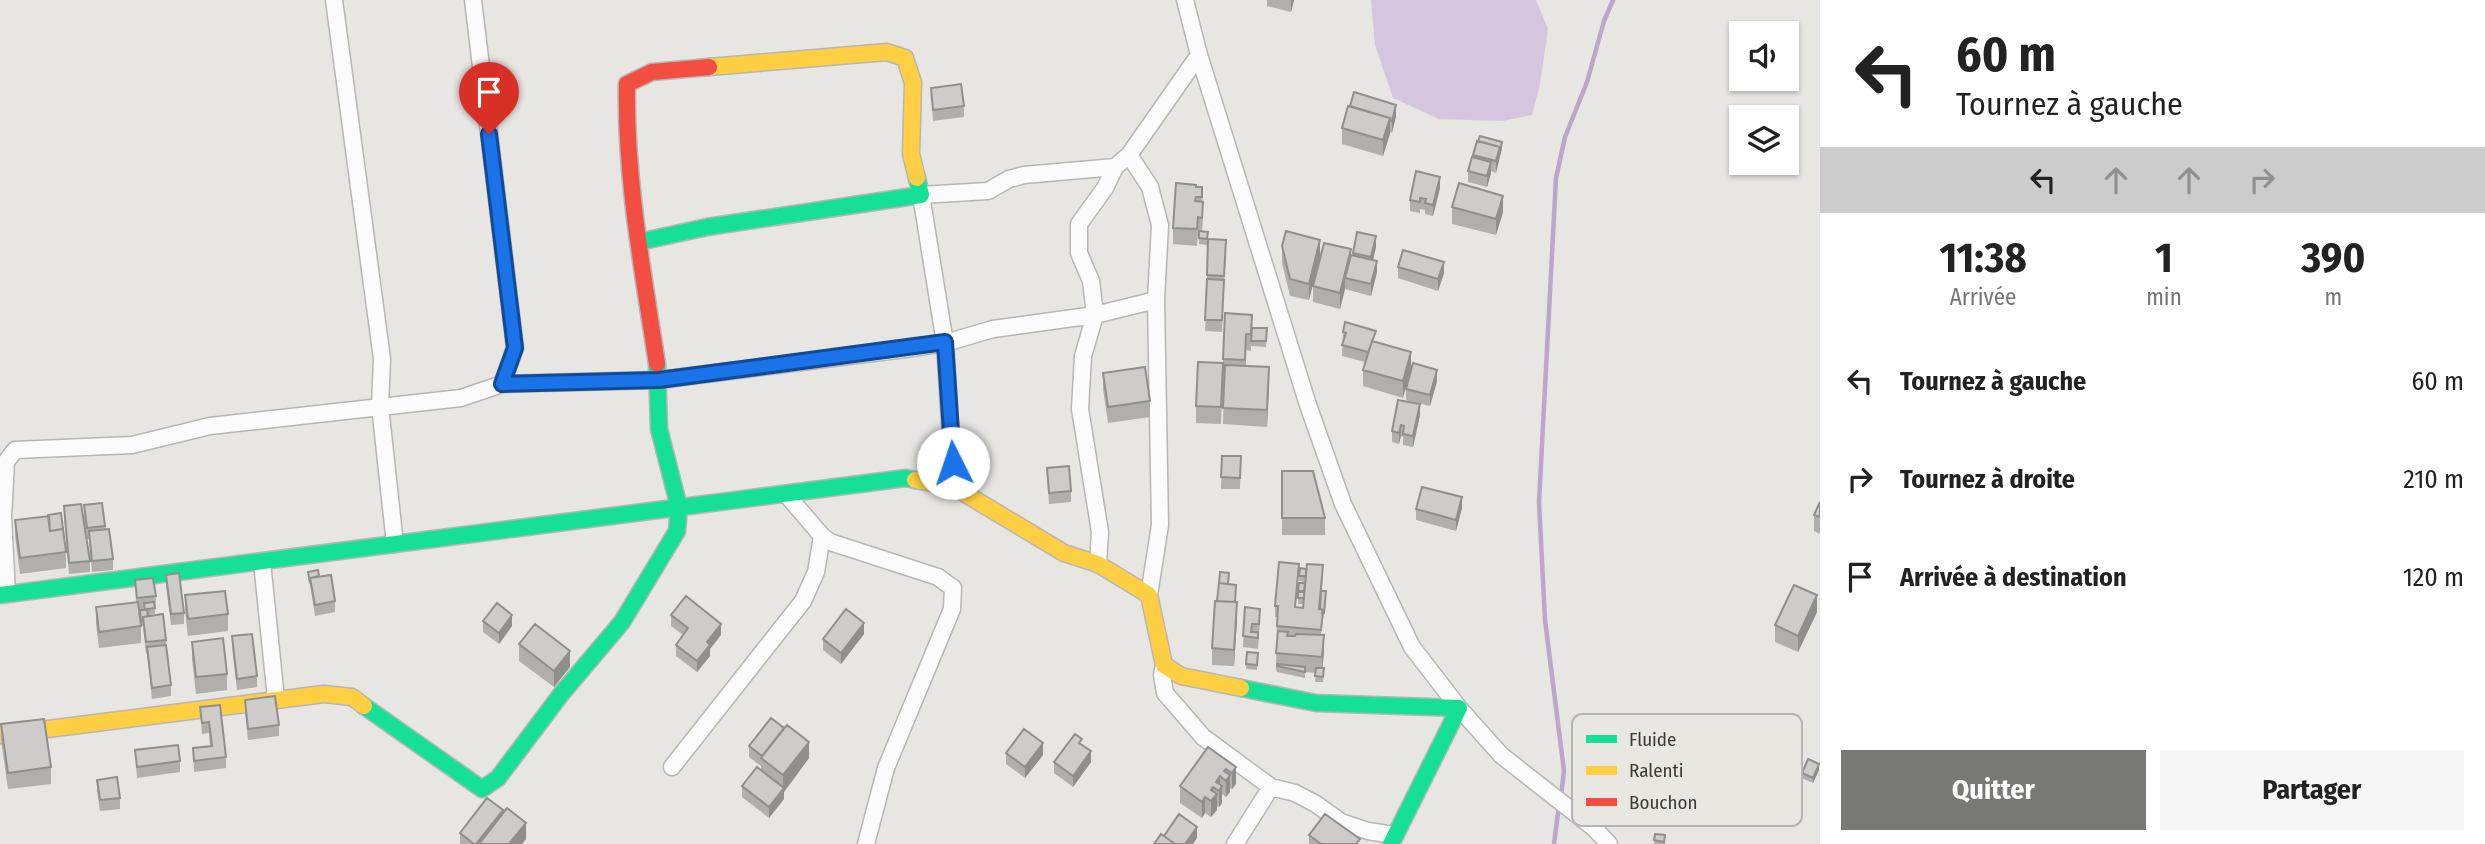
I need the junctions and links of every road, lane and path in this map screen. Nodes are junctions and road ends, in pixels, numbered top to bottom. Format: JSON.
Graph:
{"nodes":[{"id":1,"x":334,"y":0,"type":"edge"},
{"id":2,"x":473,"y":0,"type":"edge"},
{"id":3,"x":1185,"y":0,"type":"edge"},
{"id":4,"x":1199,"y":55,"type":"junction"},
{"id":5,"x":1129,"y":155,"type":"junction"},
{"id":6,"x":1115,"y":167,"type":"junction"},
{"id":7,"x":921,"y":195,"type":"junction"},
{"id":8,"x":639,"y":242,"type":"junction"},
{"id":9,"x":1156,"y":300,"type":"junction"},
{"id":10,"x":1095,"y":314,"type":"junction"},
{"id":11,"x":945,"y":342,"type":"junction"},
{"id":12,"x":659,"y":380,"type":"junction"},
{"id":13,"x":502,"y":384,"type":"junction"},
{"id":14,"x":380,"y":406,"type":"junction"},
{"id":15,"x":954,"y":487,"type":"junction"},
{"id":16,"x":786,"y":494,"type":"junction"},
{"id":17,"x":679,"y":507,"type":"junction"},
{"id":18,"x":822,"y":536,"type":"junction"},
{"id":19,"x":395,"y":544,"type":"junction"},
{"id":20,"x":262,"y":562,"type":"junction"},
{"id":21,"x":1098,"y":564,"type":"junction"},
{"id":22,"x":3,"y":594,"type":"edge"},
{"id":23,"x":1149,"y":595,"type":"junction"},
{"id":24,"x":1164,"y":665,"type":"junction"},
{"id":25,"x":276,"y":699,"type":"junction"},
{"id":26,"x":1459,"y":708,"type":"junction"},
{"id":27,"x":0,"y":735,"type":"edge"},
{"id":28,"x":672,"y":767,"type":"dead end"},
{"id":29,"x":1271,"y":788,"type":"junction"},
{"id":30,"x":1572,"y":811,"type":"edge"},
{"id":31,"x":1591,"y":826,"type":"edge"},
{"id":32,"x":1393,"y":839,"type":"edge"},
{"id":33,"x":866,"y":844,"type":"edge"},
{"id":34,"x":1235,"y":844,"type":"edge"},
{"id":35,"x":1609,"y":844,"type":"edge"}],
"edges":[{"from":1,"to":14,"type":"street"},
{"from":2,"to":13,"type":"street"},
{"from":3,"to":4,"type":"street"},
{"from":4,"to":5,"type":"street"},
{"from":4,"to":26,"type":"street"},
{"from":5,"to":6,"type":"street"},
{"from":5,"to":9,"type":"street"},
{"from":6,"to":7,"type":"street"},
{"from":6,"to":10,"type":"street"},
{"from":7,"to":8,"type":"street"},
{"from":7,"to":8,"type":"street"},
{"from":7,"to":11,"type":"street"},
{"from":8,"to":12,"type":"street"},
{"from":9,"to":10,"type":"street"},
{"from":9,"to":23,"type":"street"},
{"from":10,"to":11,"type":"street"},
{"from":10,"to":21,"type":"street"},
{"from":11,"to":12,"type":"street"},
{"from":11,"to":15,"type":"street"},
{"from":12,"to":13,"type":"street"},
{"from":12,"to":17,"type":"street"},
{"from":13,"to":14,"type":"street"},
{"from":14,"to":19,"type":"street"},
{"from":14,"to":22,"type":"street"},
{"from":15,"to":16,"type":"street"},
{"from":15,"to":21,"type":"street"},
{"from":16,"to":17,"type":"street"},
{"from":16,"to":18,"type":"street"},
{"from":17,"to":19,"type":"street"},
{"from":17,"to":25,"type":"street"},
{"from":18,"to":28,"type":"street"},
{"from":18,"to":33,"type":"street"},
{"from":19,"to":20,"type":"street"},
{"from":20,"to":22,"type":"street"},
{"from":20,"to":25,"type":"street"},
{"from":21,"to":23,"type":"street"},
{"from":23,"to":24,"type":"street"},
{"from":24,"to":26,"type":"street"},
{"from":24,"to":29,"type":"street"},
{"from":25,"to":27,"type":"street"},
{"from":26,"to":30,"type":"street"},
{"from":26,"to":32,"type":"street"},
{"from":29,"to":32,"type":"street"},
{"from":29,"to":34,"type":"street"},
{"from":31,"to":35,"type":"street"}]}
